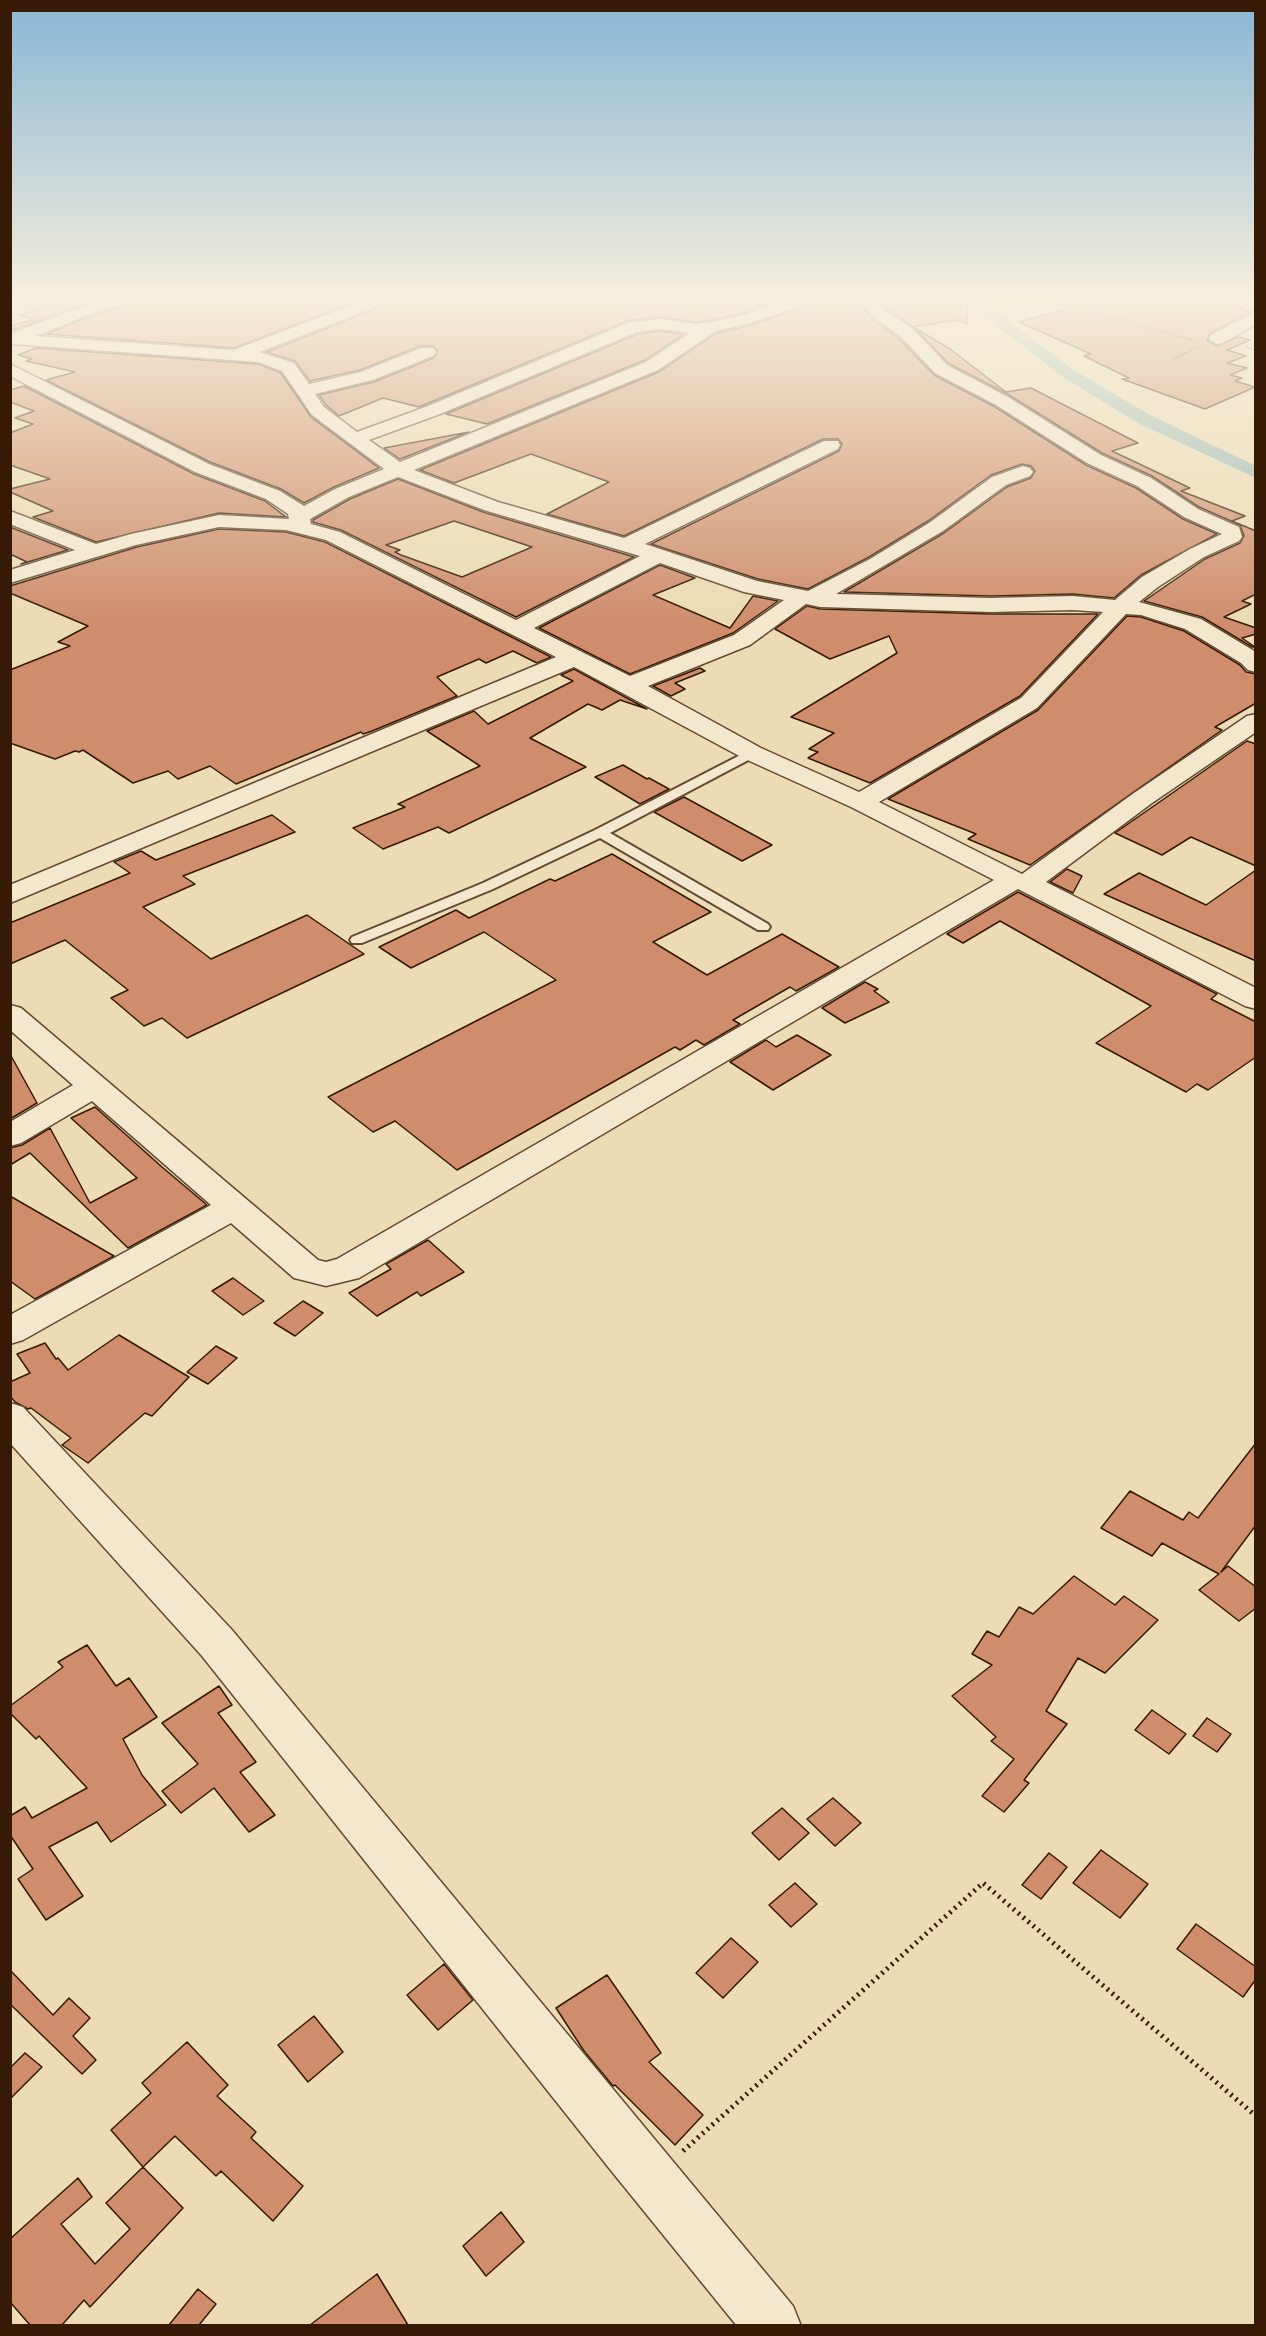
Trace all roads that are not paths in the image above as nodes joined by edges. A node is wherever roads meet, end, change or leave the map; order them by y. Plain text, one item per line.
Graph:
1 (82, 406) edge
2 (314, 406) edge
3 (444, 406) edge
4 (555, 406) edge
5 (1010, 406) edge
6 (355, 439) junction
7 (831, 445) dead end
8 (400, 470) junction
9 (1023, 472) dead end
10 (10, 517) edge
11 (300, 522) junction
12 (625, 546) junction
13 (95, 551) junction
14 (659, 555) junction
15 (10, 577) edge
16 (807, 597) junction
17 (1120, 607) junction
18 (517, 628) junction
19 (575, 658) junction
20 (1256, 665) edge
21 (630, 685) junction
22 (1256, 721) edge
23 (752, 753) junction
24 (860, 802) junction
25 (600, 833) junction
26 (1020, 882) junction
27 (10, 895) edge
28 (763, 927) dead end
29 (357, 940) dead end
30 (1256, 1000) edge
31 (10, 1014) edge
32 (94, 1086) junction
33 (10, 1137) edge
34 (234, 1207) junction
35 (10, 1331) edge
36 (10, 1417) edge
37 (773, 2325) edge

1 - 11 street
2 - 6 street
3 - 6 street
4 - 8 street
5 - 17 street
6 - 8 street
7 - 12 street
8 - 11 street
8 - 12 street
9 - 16 street
10 - 13 street
11 - 13 street
11 - 18 street
12 - 14 street
13 - 15 street
14 - 16 street
14 - 18 street
16 - 17 street
16 - 21 street
17 - 20 street
17 - 24 street
18 - 19 street
19 - 21 street
19 - 27 street
21 - 23 street
22 - 26 street
23 - 24 street
23 - 25 lane
24 - 26 street
25 - 28 lane
25 - 29 lane
26 - 30 street
26 - 34 street
31 - 32 street
32 - 33 street
32 - 34 street
34 - 35 street
36 - 37 street

